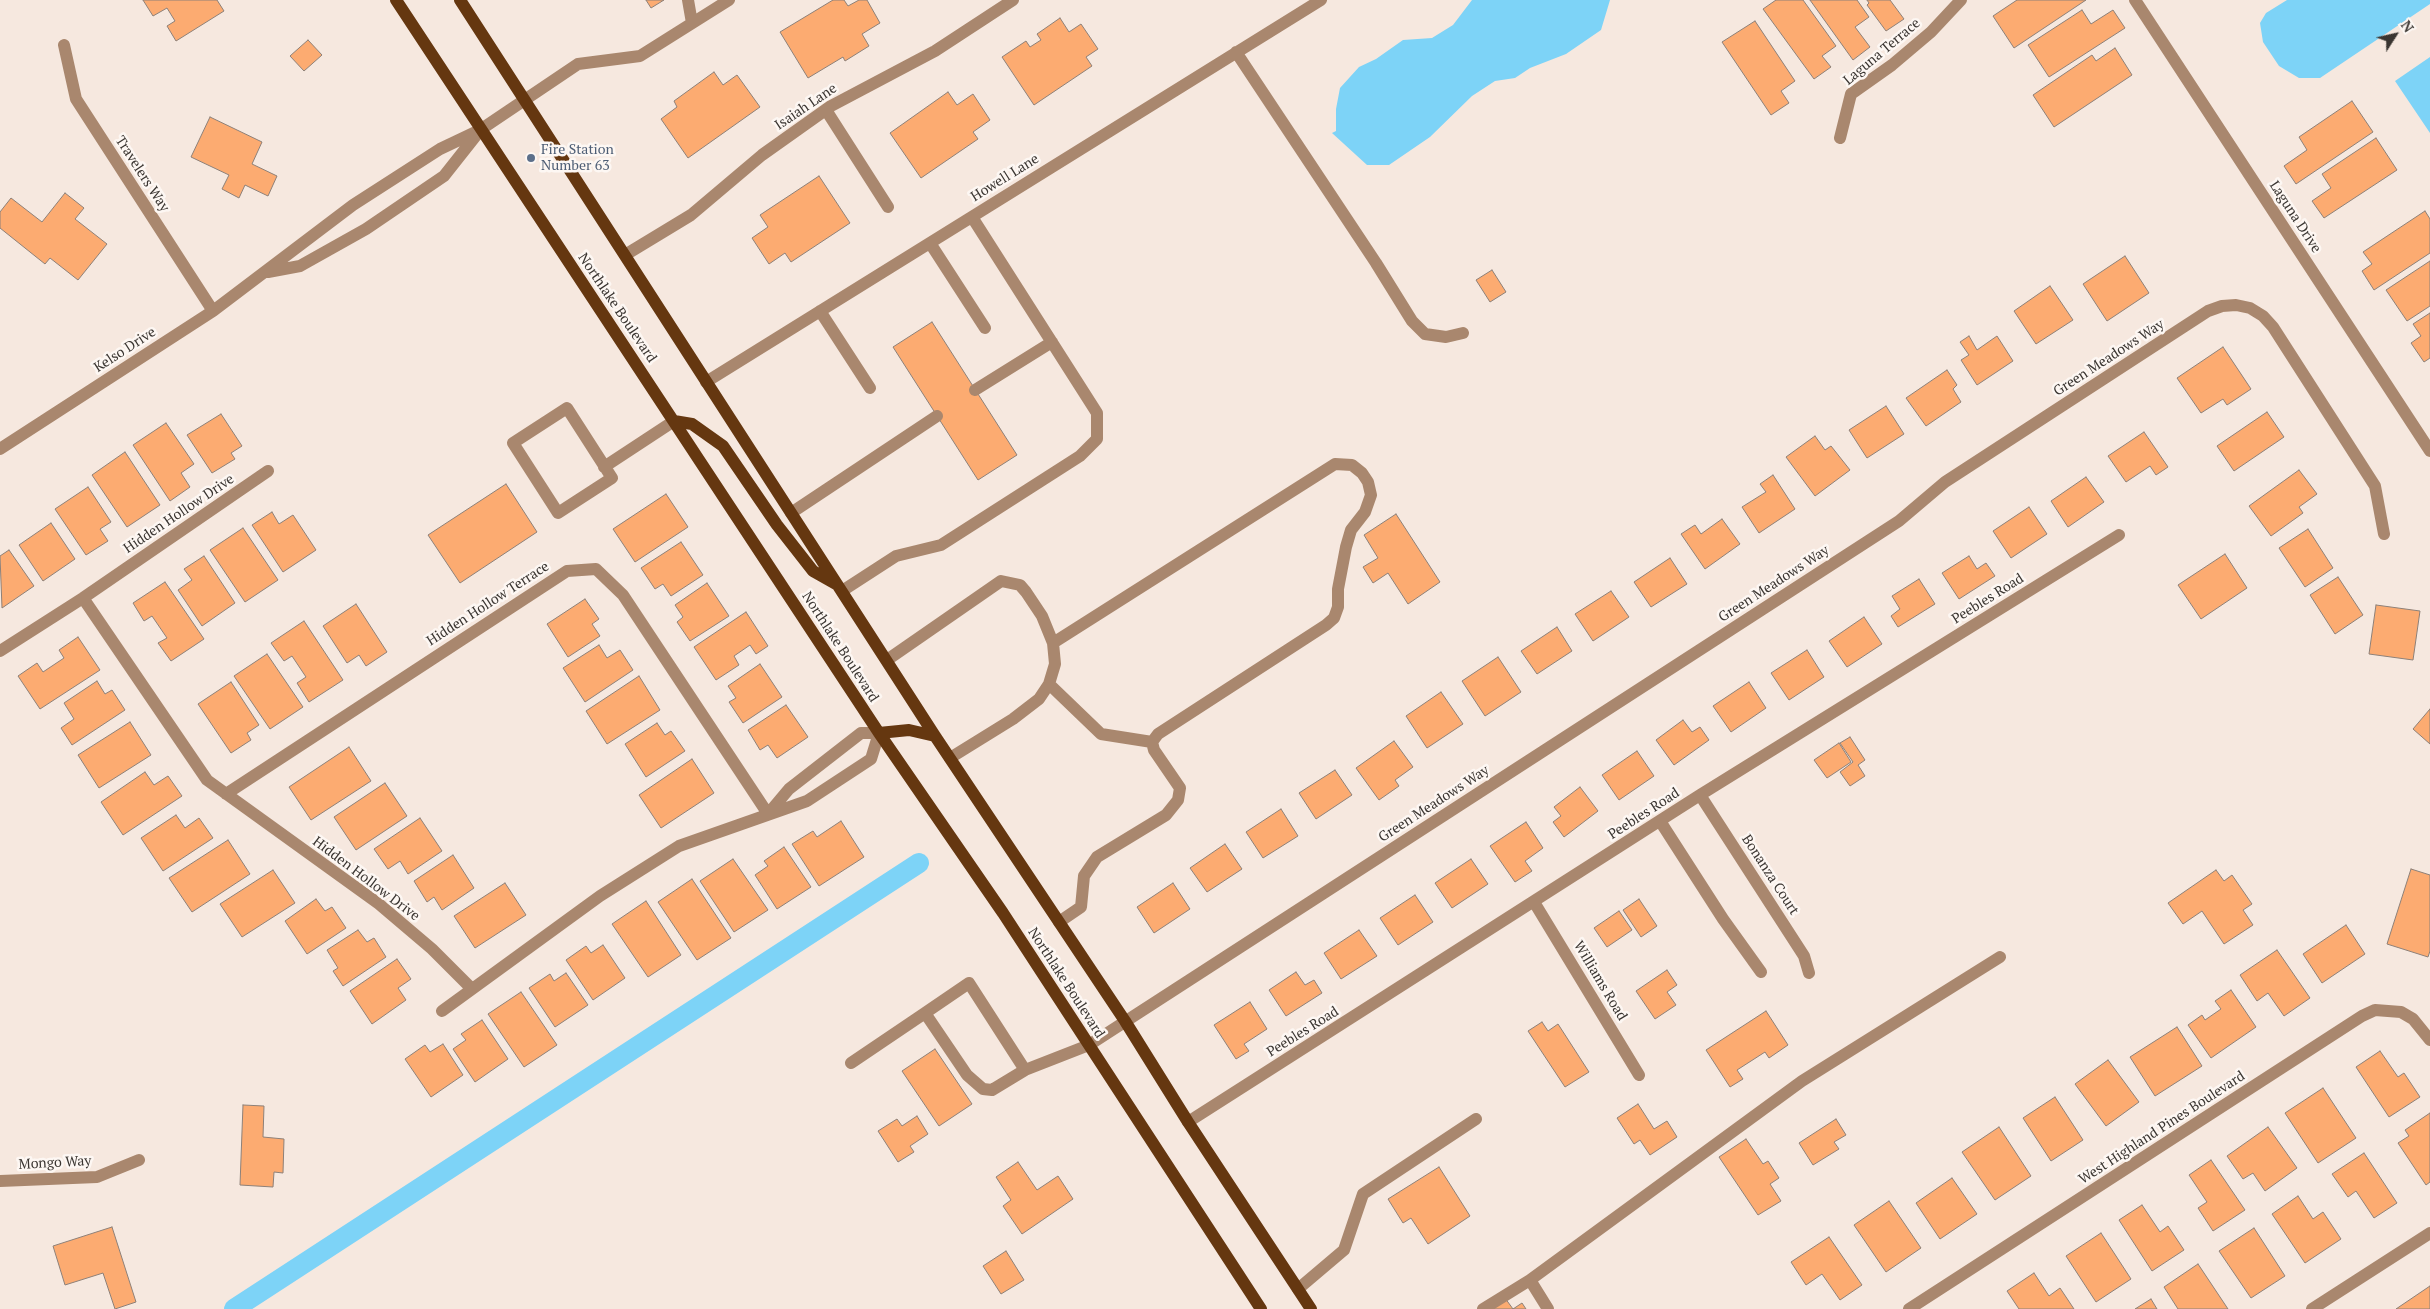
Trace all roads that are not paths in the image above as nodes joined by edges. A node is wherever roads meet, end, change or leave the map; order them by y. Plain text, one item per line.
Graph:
1 (396, 0) edge
2 (460, 0) edge
3 (688, 0) edge
4 (729, 0) edge
5 (1013, 0) edge
6 (1320, 0) edge
7 (1962, 0) edge
8 (2135, 0) edge
9 (692, 23) junction
10 (64, 45) dead end
11 (1236, 52) junction
12 (526, 100) junction
13 (826, 110) junction
14 (480, 130) junction
15 (1840, 138) dead end
16 (888, 207) dead end
17 (972, 217) junction
18 (930, 243) junction
19 (625, 255) junction
20 (263, 273) junction
21 (213, 311) junction
22 (820, 312) junction
23 (985, 328) dead end
24 (1463, 333) dead end
25 (1052, 342) junction
26 (706, 382) junction
27 (870, 388) dead end
28 (975, 390) dead end
29 (938, 416) dead end
30 (674, 421) junction
31 (0, 449) edge
32 (2430, 451) edge
33 (604, 467) junction
34 (268, 471) dead end
35 (791, 513) junction
36 (2384, 534) dead end
37 (2119, 535) dead end
38 (840, 588) junction
39 (83, 598) junction
40 (1054, 643) junction
41 (0, 651) edge
42 (886, 660) junction
43 (1049, 684) junction
44 (879, 733) junction
45 (935, 736) junction
46 (1152, 742) junction
47 (950, 758) junction
48 (226, 794) junction
49 (1700, 795) junction
50 (768, 814) junction
51 (1660, 821) junction
52 (1534, 902) junction
53 (1059, 922) junction
54 (2000, 957) dead end
55 (1761, 972) dead end
56 (1809, 973) dead end
57 (472, 989) junction
58 (442, 1011) dead end
59 (926, 1013) junction
60 (1125, 1021) junction
61 (2430, 1040) edge
62 (1089, 1045) junction
63 (851, 1063) dead end
64 (1025, 1070) junction
65 (1639, 1075) dead end
66 (1476, 1119) dead end
67 (1188, 1122) junction
68 (139, 1160) dead end
69 (0, 1181) edge
70 (2430, 1233) edge
71 (1530, 1280) junction
72 (1298, 1290) junction
73 (1261, 1309) edge
74 (1311, 1309) edge
75 (1483, 1309) edge
76 (1548, 1309) edge
77 (1909, 1309) edge
78 (2312, 1309) edge

1 - 14 main road, Northlake Boulevard
2 - 12 main road, Northlake Boulevard
3 - 9 street
4 - 9 street, Kelso Drive
5 - 13 street, Isaiah Lane
6 - 11 street, Howell Lane
7 - 15 street, Laguna Terrace
8 - 32 street, Laguna Drive
9 - 12 street, Kelso Drive
10 - 21 street, Travelers Way
11 - 17 street, Howell Lane
11 - 24 street
12 - 14 street, Kelso Drive
12 - 19 main road, Northlake Boulevard
13 - 16 street
13 - 19 street, Isaiah Lane
14 - 20 street, Kelso Drive
14 - 20 street, Kelso Drive
14 - 30 main road, Northlake Boulevard
17 - 18 street, Howell Lane
17 - 25 street
18 - 22 street, Howell Lane
18 - 23 street
19 - 26 main road, Northlake Boulevard
20 - 21 street, Kelso Drive
21 - 31 street, Kelso Drive
22 - 26 street, Howell Lane
22 - 27 street
25 - 28 street
25 - 38 street
26 - 35 main road, Northlake Boulevard
29 - 35 street
30 - 33 street
30 - 38 main road
30 - 44 main road, Northlake Boulevard
33 - 33 street
34 - 39 street, Hidden Hollow Drive
35 - 38 main road, Northlake Boulevard
36 - 60 street, Green Meadows Way
37 - 49 street, Peebles Road
38 - 42 main road, Northlake Boulevard
39 - 41 street, Hidden Hollow Drive
39 - 48 street, Hidden Hollow Drive
40 - 42 street
40 - 43 street
40 - 46 street
42 - 45 main road, Northlake Boulevard
43 - 46 street
43 - 47 street
44 - 45 main road
44 - 50 street
44 - 50 street
44 - 62 main road, Northlake Boulevard
45 - 47 main road, Northlake Boulevard
46 - 53 street
47 - 53 main road, Northlake Boulevard
48 - 50 street, Hidden Hollow Terrace
48 - 57 street, Hidden Hollow Drive
49 - 51 street, Peebles Road
49 - 56 street, Bonanza Court
50 - 57 street
51 - 52 street, Peebles Road
51 - 55 street
52 - 65 street, Williams Road
52 - 67 street, Peebles Road
53 - 60 main road, Northlake Boulevard
54 - 71 street
57 - 58 street
59 - 63 street
59 - 64 street, Green Meadows Way
59 - 64 street
60 - 62 street, Green Meadows Way
60 - 67 main road, Northlake Boulevard
61 - 77 street, West Highland Pines Boulevard
62 - 64 street, Green Meadows Way
62 - 73 main road, Northlake Boulevard
66 - 72 street
67 - 72 main road, Northlake Boulevard
68 - 69 street, Mongo Way
70 - 78 street
71 - 75 street
71 - 76 street
72 - 74 main road, Northlake Boulevard

